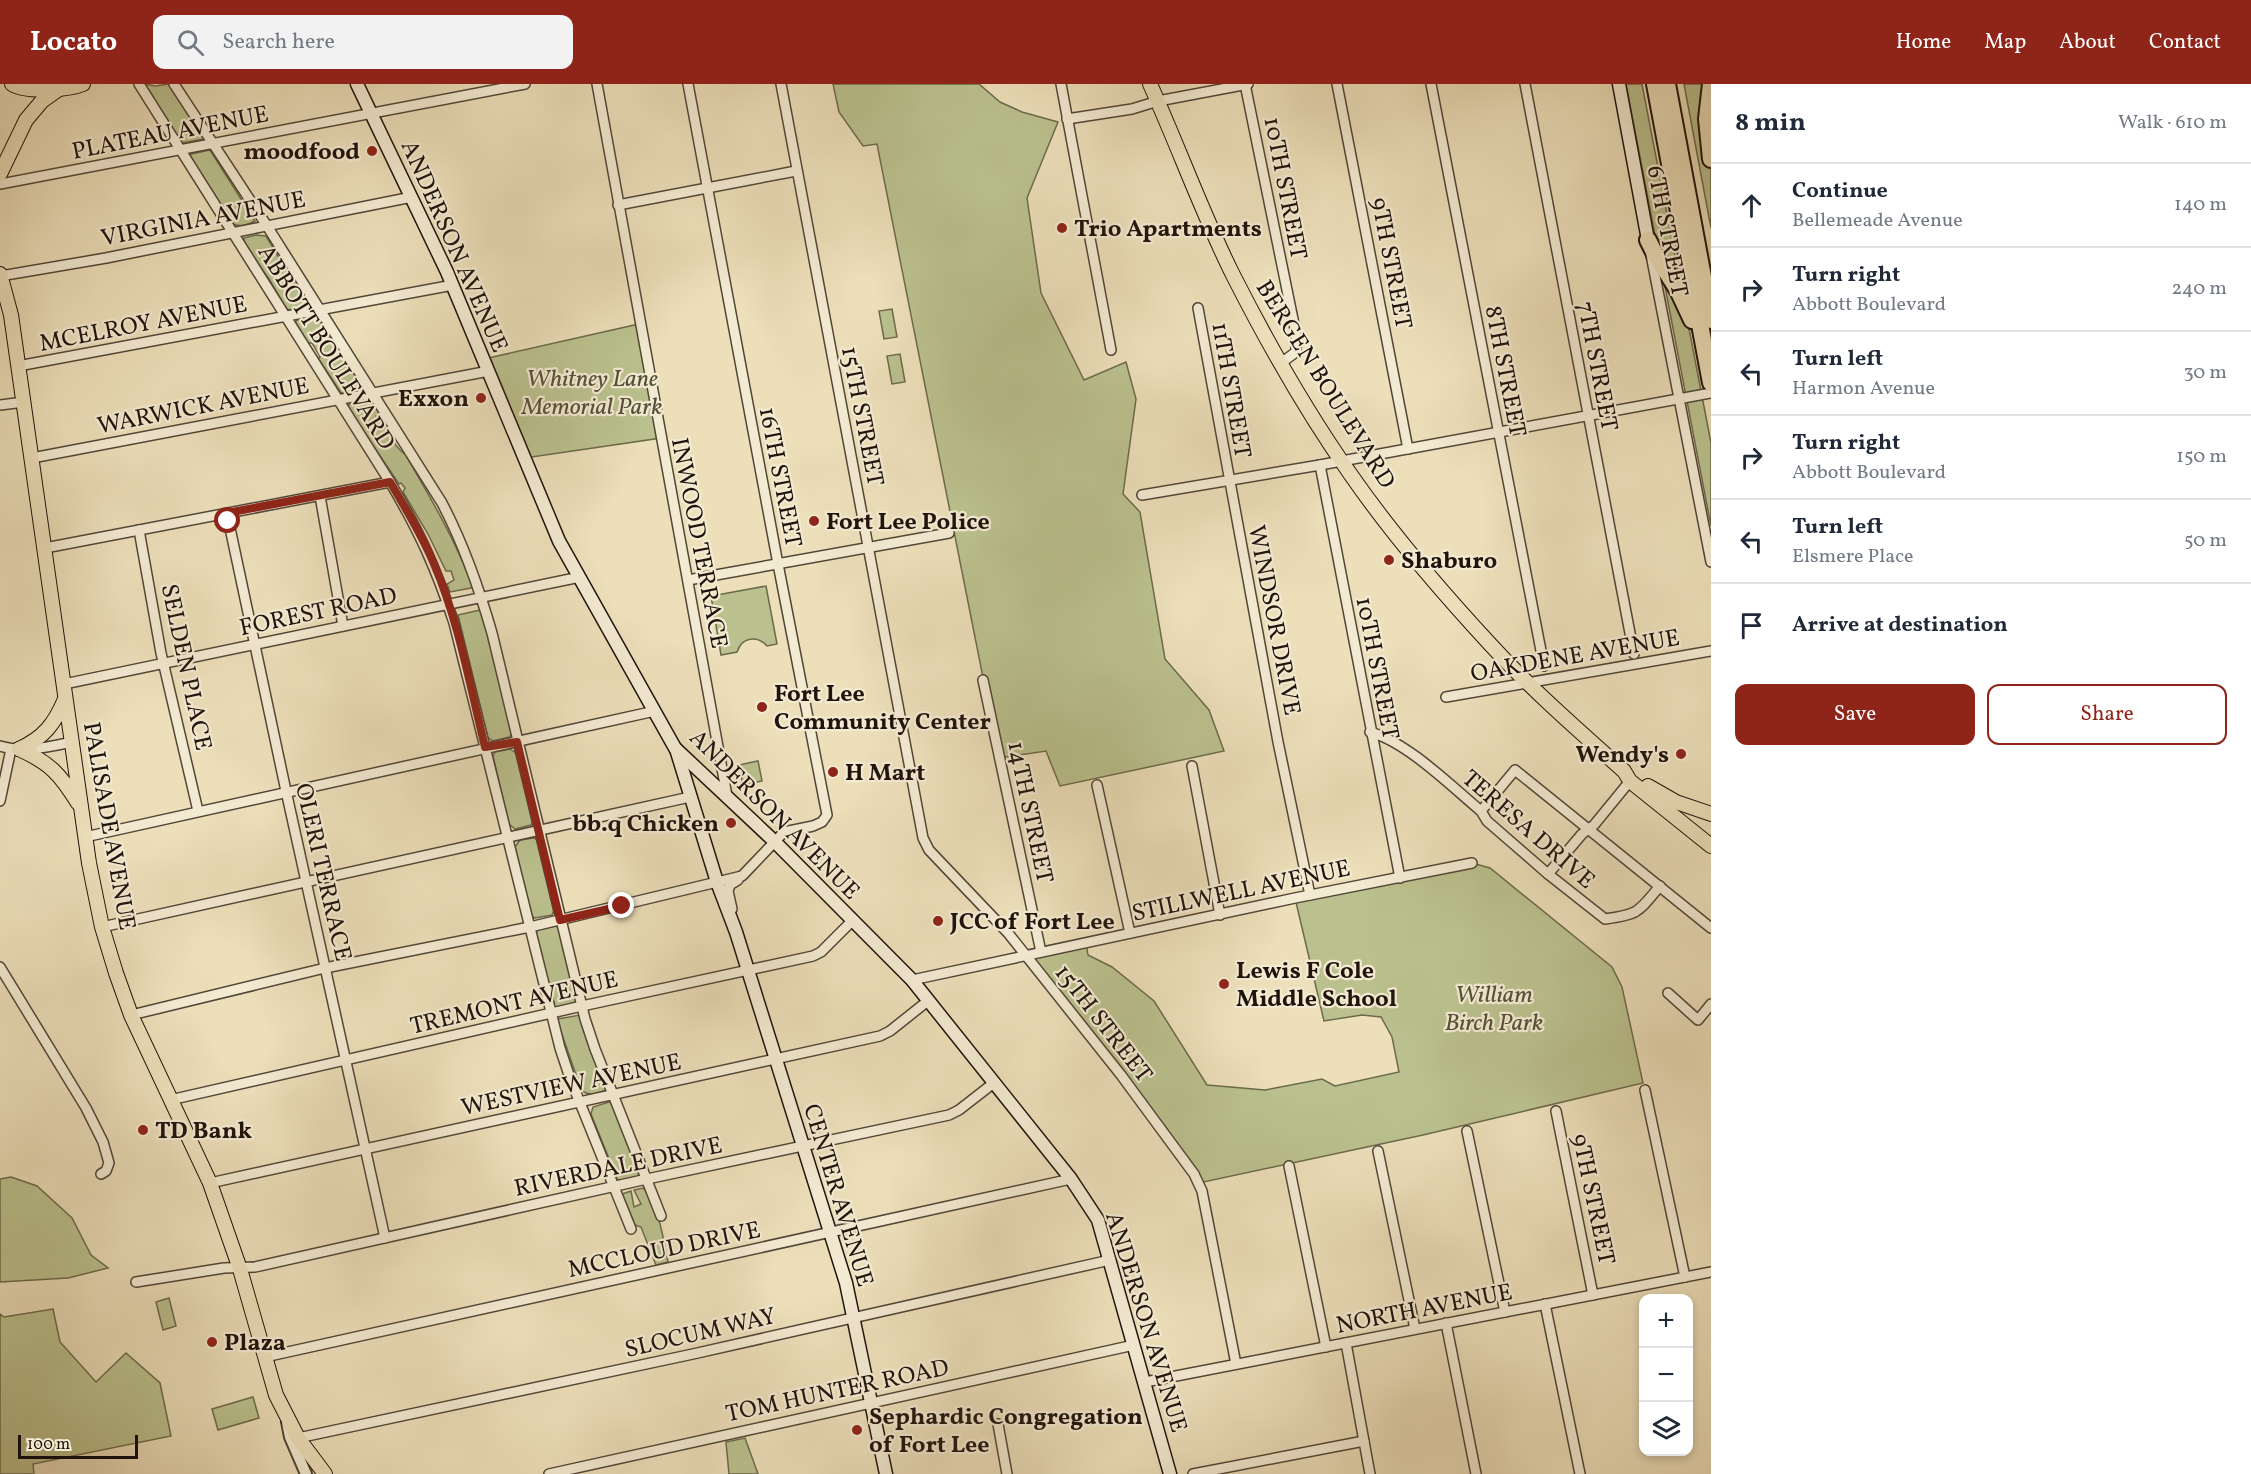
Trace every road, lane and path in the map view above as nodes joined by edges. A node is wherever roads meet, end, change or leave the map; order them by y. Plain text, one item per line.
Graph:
1 (11, 84) edge
2 (138, 84) edge
3 (174, 84) edge
4 (357, 84) edge
5 (525, 84) edge
6 (597, 84) edge
7 (688, 84) edge
8 (781, 84) edge
9 (1061, 84) edge
10 (1150, 84) edge
11 (1246, 84) edge
12 (1337, 84) edge
13 (1431, 84) edge
14 (1525, 84) edge
15 (1619, 84) edge
16 (1655, 84) edge
17 (1666, 84) edge
18 (1711, 84) edge
19 (0, 86) edge
20 (71, 86) edge
21 (1158, 101) junction
22 (372, 113) junction
23 (1067, 118) junction
24 (214, 144) junction
25 (179, 150) junction
26 (1711, 159) edge
27 (796, 171) junction
28 (0, 174) edge
29 (0, 184) edge
30 (707, 188) junction
31 (412, 197) junction
32 (618, 205) junction
33 (267, 226) junction
34 (232, 233) junction
35 (1648, 240) junction
36 (0, 275) edge
37 (453, 285) junction
38 (1198, 308) dead end
39 (320, 310) junction
40 (285, 316) junction
41 (1711, 320) edge
42 (1704, 348) junction
43 (1111, 350) dead end
44 (1281, 363) junction
45 (18, 366) junction
46 (489, 371) junction
47 (1711, 385) edge
48 (373, 393) junction
49 (338, 399) junction
50 (1680, 399) junction
51 (24, 402) junction
52 (0, 405) edge
53 (1587, 416) junction
54 (1498, 433) junction
55 (1408, 449) junction
56 (32, 458) junction
57 (1341, 461) junction
58 (1320, 465) junction
59 (1228, 479) junction
60 (390, 482) junction
61 (1142, 495) dead end
62 (320, 496) junction
63 (227, 513) junction
64 (139, 530) junction
65 (949, 534) dead end
66 (45, 548) junction
67 (868, 548) junction
68 (1711, 561) edge
69 (778, 564) junction
70 (580, 577) junction
71 (688, 580) junction
72 (482, 597) junction
73 (448, 604) junction
74 (343, 626) junction
75 (255, 645) junction
76 (1711, 651) edge
77 (1634, 654) dead end
78 (164, 663) junction
79 (1544, 666) dead end
80 (983, 680) dead end
81 (1529, 684) junction
82 (65, 690) junction
83 (1446, 697) dead end
84 (655, 711) junction
85 (1370, 732) junction
86 (72, 742) junction
87 (517, 742) junction
88 (0, 746) edge
89 (485, 747) junction
90 (675, 748) junction
91 (15, 749) junction
92 (1192, 766) dead end
93 (1627, 776) junction
94 (1097, 785) dead end
95 (286, 791) junction
96 (727, 796) junction
97 (690, 797) junction
98 (0, 801) edge
99 (81, 806) junction
100 (198, 811) junction
101 (1481, 811) junction
102 (1711, 814) edge
103 (1589, 829) junction
104 (539, 830) junction
105 (85, 837) junction
106 (507, 837) junction
107 (774, 842) junction
108 (1711, 846) edge
109 (1472, 863) dead end
110 (1548, 874) junction
111 (742, 876) junction
112 (1400, 878) junction
113 (306, 881) junction
114 (717, 882) junction
115 (1660, 886) junction
116 (1310, 895) junction
117 (1220, 915) junction
118 (560, 920) junction
119 (853, 921) junction
120 (102, 927) junction
121 (530, 927) junction
122 (1711, 928) edge
123 (736, 932) junction
124 (1130, 933) junction
125 (1041, 952) junction
126 (1026, 956) junction
127 (0, 967) edge
128 (325, 968) junction
129 (748, 972) junction
130 (912, 980) junction
131 (1668, 993) dead end
132 (929, 1000) junction
133 (1711, 1004) edge
134 (582, 1006) junction
135 (550, 1013) junction
136 (131, 1015) junction
137 (346, 1060) junction
138 (776, 1060) junction
139 (994, 1082) junction
140 (1645, 1090) dead end
141 (613, 1094) junction
142 (170, 1100) junction
143 (579, 1102) junction
144 (1556, 1111) dead end
145 (1467, 1131) dead end
146 (803, 1146) junction
147 (366, 1149) junction
148 (1378, 1151) dead end
149 (1289, 1166) dead end
150 (101, 1174) dead end
151 (647, 1179) junction
152 (1071, 1179) junction
153 (210, 1183) junction
154 (614, 1187) junction
155 (662, 1216) dead end
156 (631, 1229) dead end
157 (830, 1233) junction
158 (385, 1238) junction
159 (1110, 1260) junction
160 (240, 1269) junction
161 (1711, 1272) edge
162 (1685, 1277) junction
163 (136, 1282) dead end
164 (1593, 1295) junction
165 (1545, 1304) junction
166 (1504, 1312) junction
167 (852, 1317) junction
168 (1446, 1323) junction
169 (1415, 1329) junction
170 (1346, 1343) junction
171 (1134, 1345) junction
172 (1326, 1347) junction
173 (265, 1357) junction
174 (1236, 1364) junction
175 (1145, 1382) junction
176 (872, 1403) junction
177 (287, 1419) junction
178 (998, 1424) dead end
179 (298, 1438) junction
180 (1364, 1441) junction
181 (306, 1474) edge
182 (326, 1474) edge
183 (549, 1474) edge
184 (886, 1474) edge
185 (1007, 1474) edge
186 (1170, 1474) edge
187 (1193, 1474) edge
188 (1370, 1474) edge
189 (1476, 1474) edge
190 (1580, 1474) edge

1 - 19 main road
1 - 20 main road
2 - 25 street, ABBOTT BOULEVARD
3 - 24 street, ABBOTT BOULEVARD
4 - 22 main road, ANDERSON AVENUE
5 - 22 street, PLATEAU AVENUE
6 - 32 street, INWOOD TERRACE
7 - 30 street, 16TH STREET
8 - 27 street, 15TH STREET
9 - 23 street
10 - 21 main road, BERGEN BOULEVARD
11 - 21 street
11 - 44 street, 10TH STREET
12 - 55 street, 9TH STREET
13 - 54 street, 8TH STREET
14 - 53 street, 7TH STREET
15 - 35 main road, 6TH STREET
16 - 42 highway
17 - 41 highway
18 - 26 highway
20 - 28 main road
21 - 23 street
21 - 44 main road, BERGEN BOULEVARD
22 - 24 street, PLATEAU AVENUE
22 - 31 main road, ANDERSON AVENUE
23 - 43 street
24 - 25 street, PLATEAU AVENUE
24 - 33 street, ABBOTT BOULEVARD
25 - 29 street, PLATEAU AVENUE
25 - 34 street, ABBOTT BOULEVARD
27 - 30 street
27 - 67 street, 15TH STREET
30 - 32 street
30 - 69 street, 16TH STREET
31 - 33 street, VIRGINIA AVENUE
31 - 37 main road, ANDERSON AVENUE
32 - 71 street, INWOOD TERRACE
33 - 34 street, VIRGINIA AVENUE
33 - 39 street, ABBOTT BOULEVARD
34 - 36 street, VIRGINIA AVENUE
34 - 40 street, ABBOTT BOULEVARD
35 - 42 highway
35 - 50 street, 6TH STREET
36 - 45 main road, PALISADE AVENUE
37 - 39 street, MCELROY AVENUE
37 - 46 main road, ANDERSON AVENUE
38 - 59 street, 11TH STREET
39 - 40 street, MCELROY AVENUE
39 - 48 street, ABBOTT BOULEVARD
40 - 45 street, MCELROY AVENUE
40 - 49 street, ABBOTT BOULEVARD
42 - 47 highway
44 - 57 main road, BERGEN BOULEVARD
45 - 51 main road, PALISADE AVENUE
46 - 48 street, WARWICK AVENUE
46 - 70 main road, ANDERSON AVENUE
47 - 50 street
48 - 49 street, WARWICK AVENUE
48 - 72 street, ABBOTT BOULEVARD
49 - 56 street, WARWICK AVENUE
49 - 60 street, ABBOTT BOULEVARD
50 - 53 street
50 - 68 street, 6TH STREET
51 - 52 street
51 - 56 main road, PALISADE AVENUE
53 - 54 street
53 - 77 street, 7TH STREET
54 - 55 street
54 - 79 street, 8TH STREET
55 - 57 street
56 - 66 main road, PALISADE AVENUE
57 - 58 street
57 - 81 main road, BERGEN BOULEVARD
58 - 59 street
58 - 85 street, 10TH STREET
59 - 61 street
59 - 116 street, WINDSOR DRIVE
60 - 62 street
60 - 73 street, ABBOTT BOULEVARD
62 - 63 street
62 - 74 street
63 - 64 street
63 - 75 street, OLERI TERRACE
64 - 66 street
64 - 78 street, SELDEN PLACE
65 - 67 street
66 - 82 main road, PALISADE AVENUE
67 - 69 street
67 - 126 street, 15TH STREET
69 - 71 street
69 - 107 street, 16TH STREET
70 - 72 street, FOREST ROAD
70 - 84 main road, ANDERSON AVENUE
71 - 96 street, INWOOD TERRACE
72 - 73 street, FOREST ROAD
72 - 87 street, ABBOTT BOULEVARD
73 - 74 street, FOREST ROAD
73 - 89 street, ABBOTT BOULEVARD
74 - 75 street, FOREST ROAD
75 - 78 street, FOREST ROAD
75 - 95 street, OLERI TERRACE
76 - 81 street, OAKDENE AVENUE
78 - 82 street, FOREST ROAD
78 - 100 street, SELDEN PLACE
80 - 125 street, 14TH STREET
81 - 83 street, OAKDENE AVENUE
81 - 93 main road, BERGEN BOULEVARD
82 - 86 main road, PALISADE AVENUE
82 - 91 main road
84 - 87 street
84 - 90 main road, ANDERSON AVENUE
85 - 101 street, TERESA DRIVE
85 - 112 street, 10TH STREET
86 - 91 street
86 - 99 main road, PALISADE AVENUE
87 - 89 street
87 - 104 street, ABBOTT BOULEVARD
88 - 91 street
89 - 95 street
89 - 106 street, ABBOTT BOULEVARD
90 - 96 main road, ANDERSON AVENUE
90 - 97 main road, CENTER AVENUE
91 - 98 street
91 - 99 main road
92 - 117 street
93 - 102 main road, BERGEN BOULEVARD
93 - 103 street
93 - 108 main road, BERGEN BOULEVARD
94 - 124 street
95 - 100 street
95 - 113 street, OLERI TERRACE
96 - 107 main road, ANDERSON AVENUE
97 - 104 street
97 - 114 main road, CENTER AVENUE
99 - 105 main road, PALISADE AVENUE
100 - 105 street
101 - 103 street
101 - 110 street, TERESA DRIVE
103 - 110 street
103 - 115 street
104 - 106 street
104 - 118 street, ABBOTT BOULEVARD
105 - 120 main road, PALISADE AVENUE
106 - 113 street
106 - 121 street, ABBOTT BOULEVARD
107 - 111 street
107 - 119 main road, ANDERSON AVENUE
109 - 112 street, STILLWELL AVENUE
110 - 115 street, TERESA DRIVE
111 - 114 street
111 - 123 street, CENTER AVENUE
112 - 116 street, STILLWELL AVENUE
113 - 120 street
113 - 128 street, OLERI TERRACE
114 - 118 street
114 - 123 main road, CENTER AVENUE
115 - 122 street
116 - 117 street, STILLWELL AVENUE
117 - 124 street, STILLWELL AVENUE
118 - 121 street
118 - 134 street, ABBOTT BOULEVARD
119 - 129 street, TREMONT AVENUE
119 - 130 main road, ANDERSON AVENUE
120 - 136 main road, PALISADE AVENUE
121 - 128 street
121 - 135 street, ABBOTT BOULEVARD
123 - 129 main road, CENTER AVENUE
124 - 125 street, STILLWELL AVENUE
125 - 126 street, STILLWELL AVENUE
126 - 130 street, STILLWELL AVENUE
126 - 174 street, 15TH STREET
127 - 150 street
128 - 136 street
128 - 137 street, OLERI TERRACE
129 - 134 street, TREMONT AVENUE
129 - 138 main road, CENTER AVENUE
130 - 132 main road, ANDERSON AVENUE
131 - 133 street
132 - 138 street, WESTVIEW AVENUE
132 - 139 main road, ANDERSON AVENUE
134 - 135 street, TREMONT AVENUE
134 - 141 street, ABBOTT BOULEVARD
135 - 137 street, TREMONT AVENUE
135 - 143 street, ABBOTT BOULEVARD
136 - 142 main road, PALISADE AVENUE
137 - 142 street, TREMONT AVENUE
137 - 147 street, OLERI TERRACE
138 - 141 street, WESTVIEW AVENUE
138 - 146 main road, CENTER AVENUE
139 - 146 street, RIVERDALE DRIVE
139 - 152 main road, ANDERSON AVENUE
140 - 162 street
141 - 143 street, WESTVIEW AVENUE
141 - 151 street, ABBOTT BOULEVARD
142 - 153 main road, PALISADE AVENUE
143 - 147 street, WESTVIEW AVENUE
143 - 154 street, ABBOTT BOULEVARD
144 - 164 street, 9TH STREET
145 - 166 street
146 - 151 street, RIVERDALE DRIVE
146 - 157 main road, CENTER AVENUE
147 - 153 street, WESTVIEW AVENUE
147 - 158 street, OLERI TERRACE
148 - 169 street
149 - 172 street
151 - 154 street, RIVERDALE DRIVE
151 - 155 street, ABBOTT BOULEVARD
152 - 157 street, MCCLOUD DRIVE
152 - 159 main road, ANDERSON AVENUE
153 - 160 main road, PALISADE AVENUE
154 - 156 street, ABBOTT BOULEVARD
154 - 158 street, RIVERDALE DRIVE
157 - 167 main road, CENTER AVENUE
157 - 173 street, MCCLOUD DRIVE
158 - 160 street, RIVERDALE DRIVE
159 - 167 street, SLOCUM WAY
159 - 171 main road, ANDERSON AVENUE
160 - 163 street, RIVERDALE DRIVE
160 - 173 main road, PALISADE AVENUE
161 - 162 street, NORTH AVENUE
162 - 164 street, NORTH AVENUE
164 - 165 street, NORTH AVENUE
165 - 166 street, NORTH AVENUE
165 - 190 street
166 - 168 street, NORTH AVENUE
167 - 176 main road, CENTER AVENUE
167 - 179 street, SLOCUM WAY
168 - 169 street, NORTH AVENUE
168 - 189 street
169 - 170 street, NORTH AVENUE
170 - 172 street, NORTH AVENUE
170 - 180 street
171 - 175 main road, ANDERSON AVENUE
171 - 176 street, TOM HUNTER ROAD
172 - 174 street, NORTH AVENUE
173 - 177 main road, PALISADE AVENUE
174 - 175 street, NORTH AVENUE
175 - 186 main road, ANDERSON AVENUE
176 - 183 street, TOM HUNTER ROAD
176 - 184 main road, CENTER AVENUE
177 - 179 main road, PALISADE AVENUE
177 - 181 street
178 - 185 street
179 - 182 main road, PALISADE AVENUE
180 - 187 street
180 - 188 street

